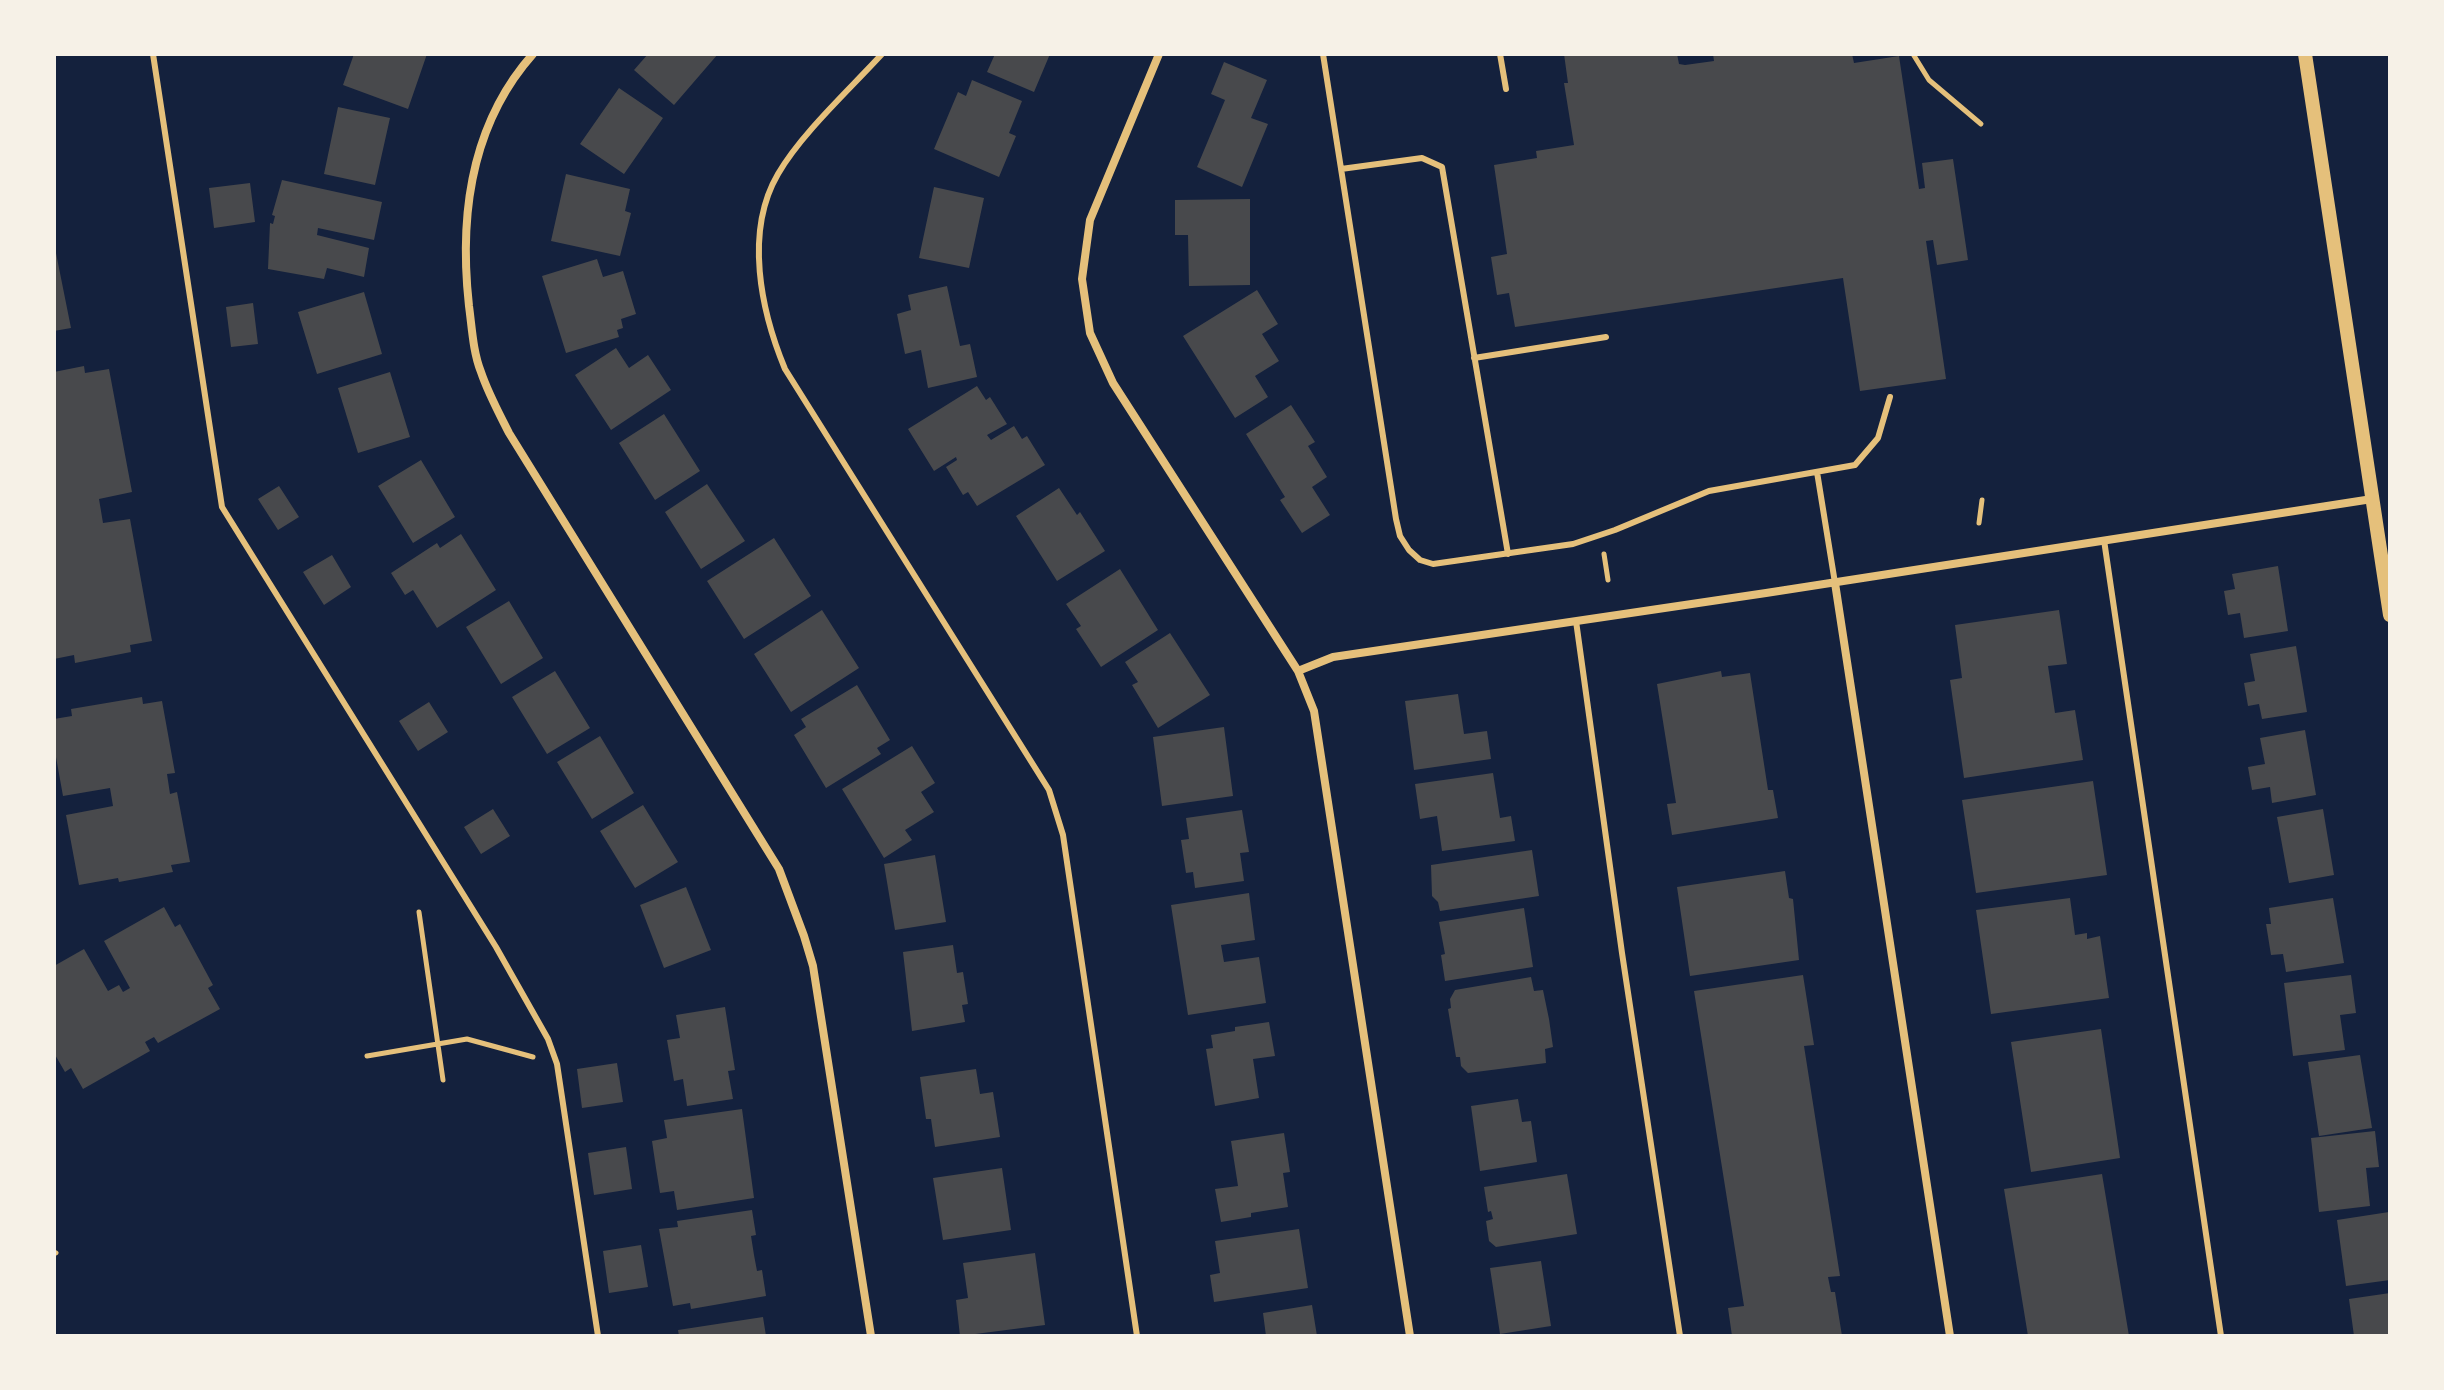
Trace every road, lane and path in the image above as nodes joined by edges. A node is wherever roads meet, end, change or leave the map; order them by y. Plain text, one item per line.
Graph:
1 (153, 54) edge
2 (533, 54) edge
3 (882, 54) edge
4 (1159, 54) edge
5 (1323, 54) edge
6 (1500, 54) edge
7 (1913, 54) edge
8 (2305, 54) edge
9 (1506, 89) dead end
10 (1981, 124) dead end
11 (1341, 169) junction
12 (1606, 337) dead end
13 (1474, 358) junction
14 (1890, 397) dead end
15 (1817, 472) junction
16 (2372, 499) junction
17 (1982, 500) dead end
18 (1979, 523) dead end
19 (2104, 540) junction
20 (1603, 549) dead end
21 (1508, 554) junction
22 (1608, 580) dead end
23 (1835, 583) junction
24 (2390, 615) edge
25 (1576, 621) junction
26 (1298, 671) junction
27 (419, 912) dead end
28 (438, 1044) junction
29 (367, 1056) dead end
30 (557, 1064) junction
31 (443, 1080) dead end
32 (598, 1336) edge
33 (871, 1336) edge
34 (1137, 1336) edge
35 (1410, 1336) edge
36 (1680, 1336) edge
37 (1950, 1336) edge
38 (2221, 1336) edge

1 - 30 lane
2 - 33 street
3 - 34 lane
4 - 26 street
5 - 11 lane
6 - 9 lane
7 - 10 path
8 - 16 street
11 - 13 lane
11 - 21 lane
12 - 13 lane
13 - 21 lane
14 - 15 lane
15 - 21 lane
15 - 23 lane
16 - 19 street
16 - 24 street
17 - 18 path
19 - 23 street
19 - 38 lane
20 - 22 path
23 - 25 street
23 - 37 street
25 - 26 street
25 - 36 lane
26 - 35 street
27 - 28 path
28 - 29 path
28 - 30 path
28 - 31 path
30 - 32 lane

